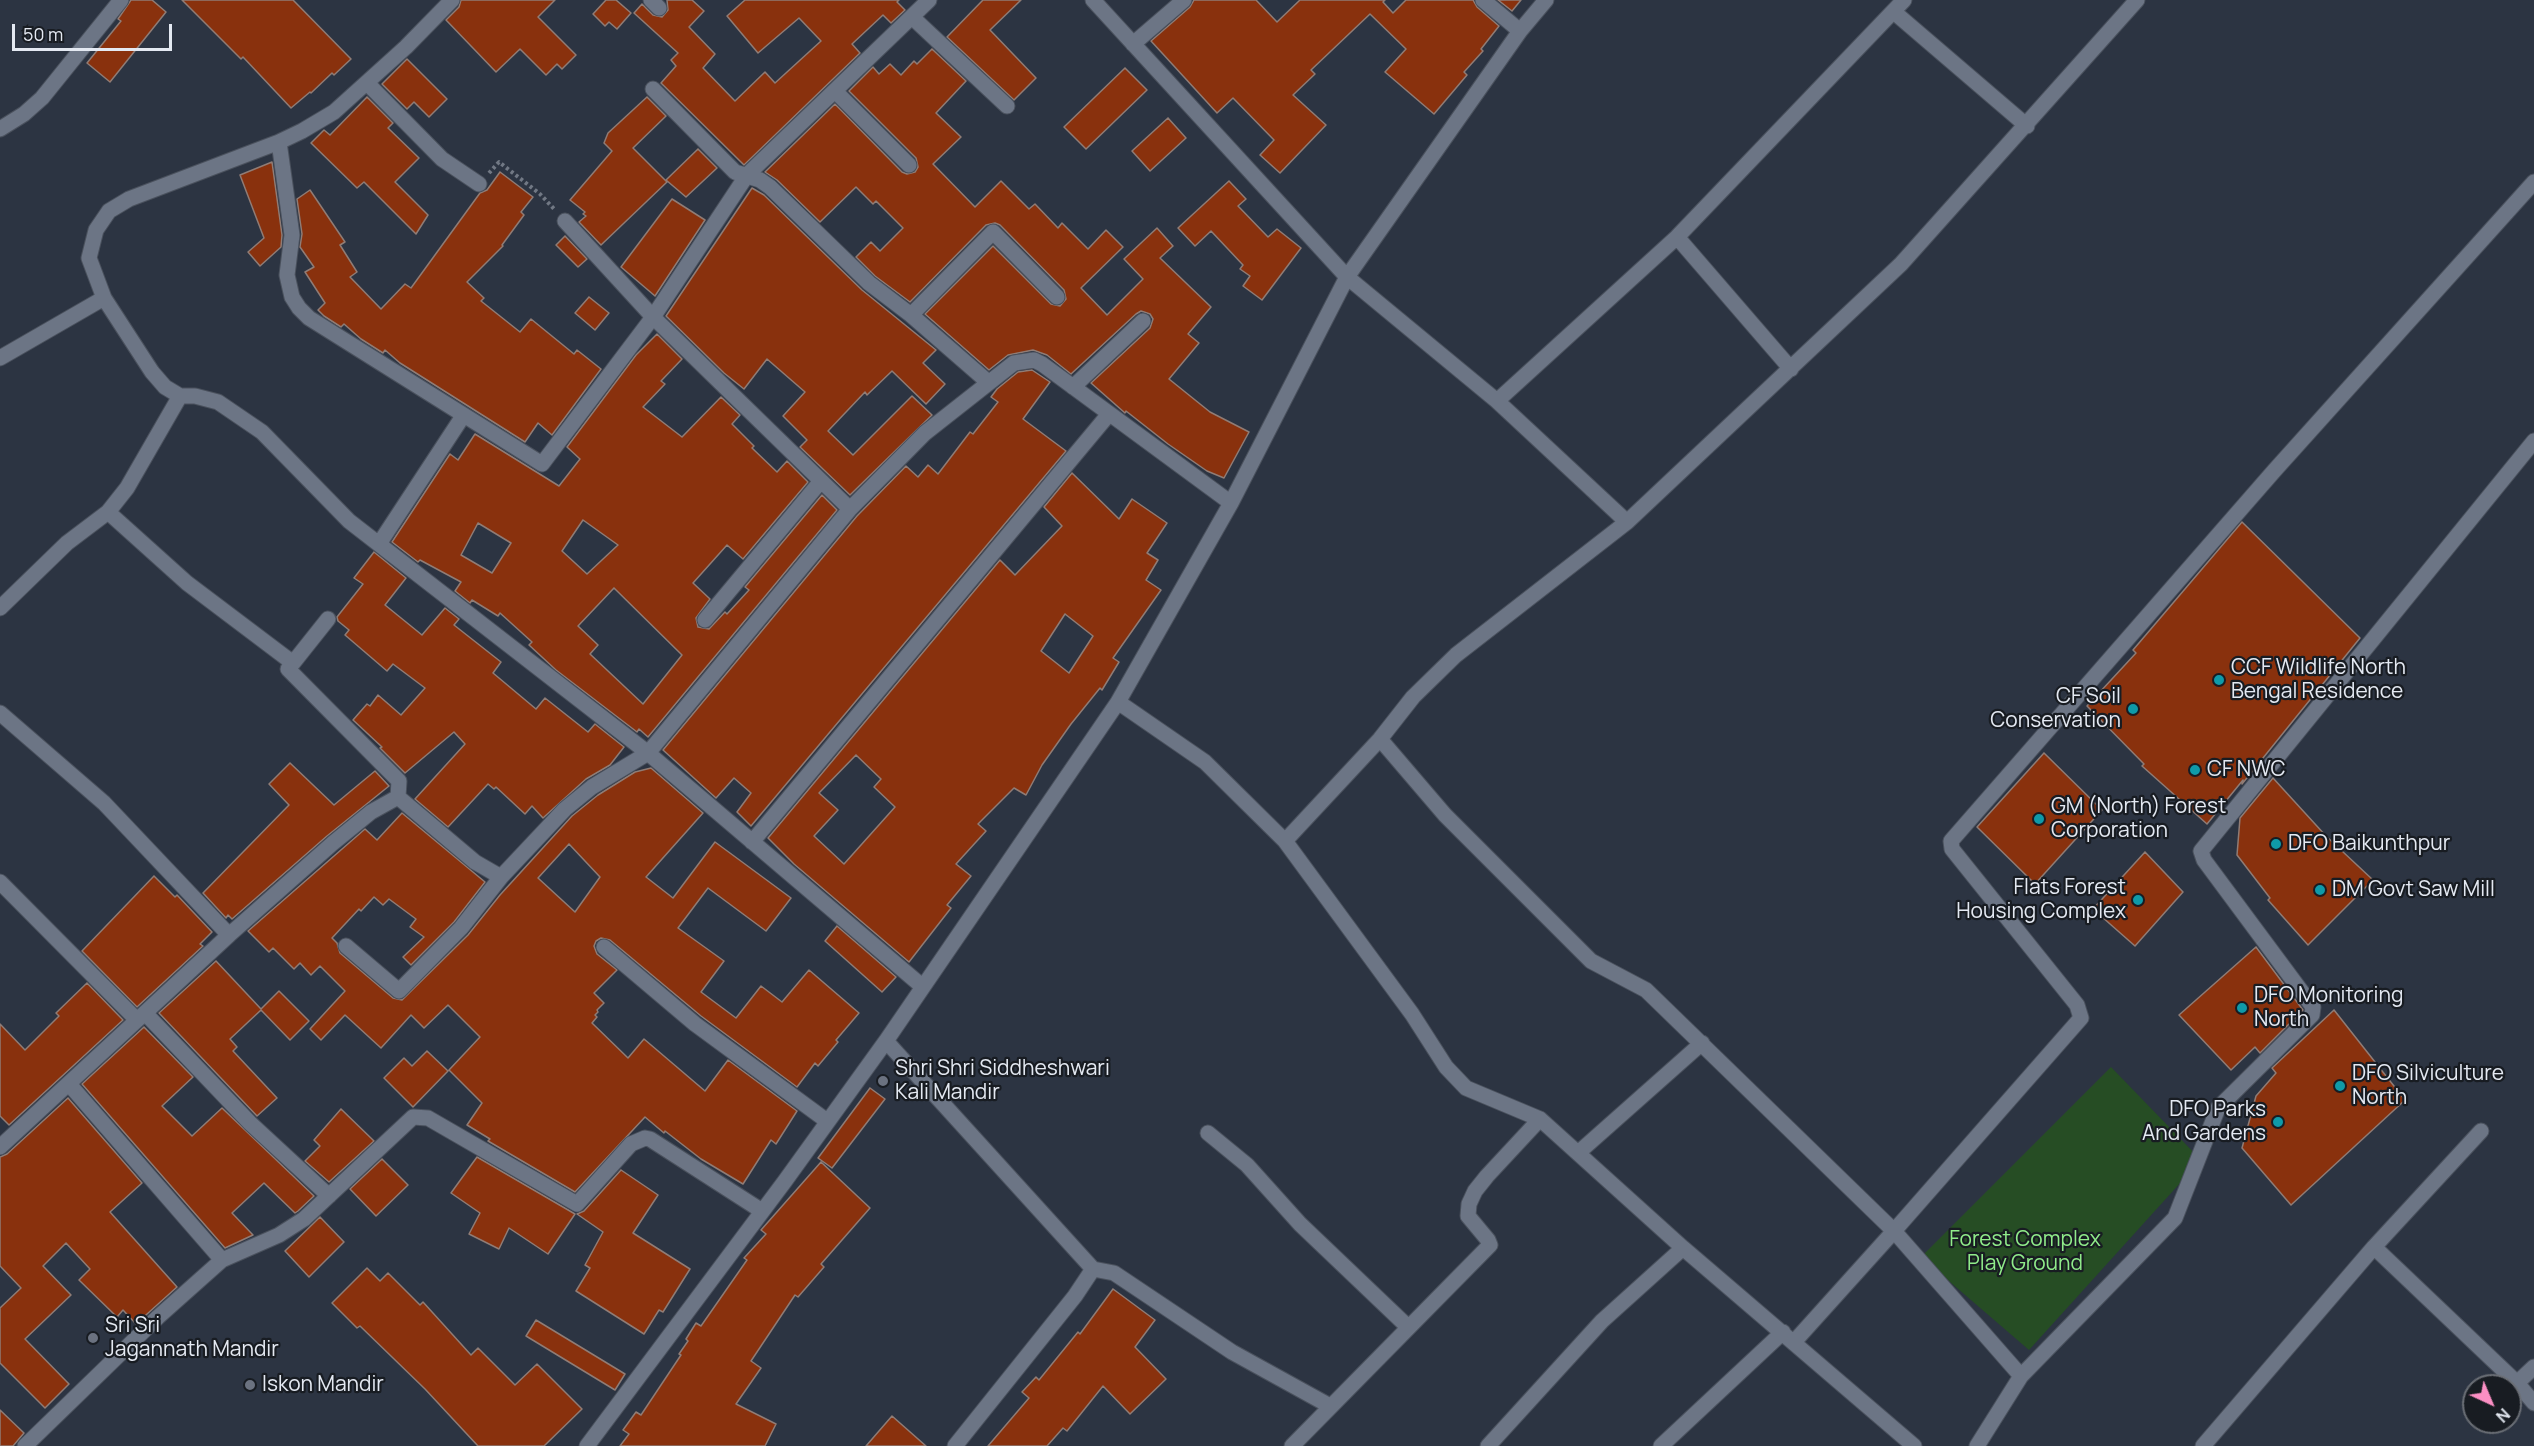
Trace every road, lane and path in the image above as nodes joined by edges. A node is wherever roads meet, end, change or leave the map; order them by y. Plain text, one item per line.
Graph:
1 (121, 0) edge
2 (452, 0) edge
3 (929, 0) edge
4 (1093, 0) edge
5 (1184, 0) edge
6 (1483, 0) edge
7 (1546, 0) edge
8 (2137, 0) edge
9 (1899, 6) edge
10 (912, 17) junction
11 (1520, 31) junction
12 (1133, 44) junction
13 (367, 83) junction
14 (653, 88) dead end
15 (835, 91) junction
16 (1007, 106) dead end
17 (2027, 126) junction
18 (0, 129) edge
19 (279, 142) junction
20 (909, 165) dead end
21 (747, 175) junction
22 (2534, 182) edge
23 (479, 184) joint
24 (565, 220) joint
25 (1677, 237) junction
26 (1347, 277) junction
27 (1057, 297) dead end
28 (104, 298) junction
29 (911, 315) junction
30 (653, 317) junction
31 (1143, 321) dead end
32 (0, 358) edge
33 (1791, 369) junction
34 (988, 382) junction
35 (1073, 387) junction
36 (180, 396) junction
37 (1497, 401) junction
38 (1109, 414) junction
39 (463, 416) junction
40 (2534, 441) edge
41 (821, 481) junction
42 (1231, 503) junction
43 (850, 509) junction
44 (108, 512) junction
45 (1627, 522) junction
46 (379, 544) junction
47 (0, 608) edge
48 (328, 619) dead end
49 (705, 620) dead end
50 (293, 663) junction
51 (1118, 702) junction
52 (0, 713) edge
53 (1380, 739) junction
54 (648, 753) junction
55 (398, 797) junction
56 (1285, 841) junction
57 (752, 842) junction
58 (501, 877) junction
59 (0, 882) edge
60 (229, 935) junction
61 (346, 946) dead end
62 (604, 947) dead end
63 (923, 987) junction
64 (141, 1017) junction
65 (886, 1041) junction
66 (1702, 1043) junction
67 (69, 1083) junction
68 (1540, 1119) junction
69 (827, 1121) junction
70 (2481, 1131) dead end
71 (1208, 1133) dead end
72 (0, 1147) edge
73 (1578, 1153) junction
74 (329, 1196) junction
75 (762, 1211) junction
76 (1894, 1231) junction
77 (2374, 1247) junction
78 (1683, 1248) junction
79 (222, 1260) junction
80 (1093, 1269) junction
81 (1408, 1327) junction
82 (1788, 1337) junction
83 (2534, 1366) edge
84 (2508, 1374) edge
85 (2021, 1376) junction
86 (2522, 1378) edge
87 (2522, 1389) edge
88 (2534, 1403) edge
89 (1330, 1406) junction
90 (1909, 1444) edge
91 (25, 1446) edge
92 (587, 1446) edge
93 (956, 1446) edge
94 (1292, 1446) edge
95 (1488, 1446) edge
96 (1661, 1446) edge
97 (1977, 1446) edge
98 (2203, 1446) edge

1 - 18 street
2 - 13 street
3 - 10 street
4 - 12 street
5 - 12 street
6 - 11 street
7 - 11 street
8 - 17 street
9 - 17 street
9 - 25 street
10 - 15 street
10 - 16 street
11 - 26 street
12 - 26 street
13 - 19 street
13 - 23 street
14 - 21 street
15 - 20 street
15 - 21 street
17 - 33 street
19 - 28 street
19 - 39 street
21 - 29 street
21 - 30 street
22 - 76 street
23 - 24 path
24 - 30 street
25 - 33 street
25 - 37 street
26 - 37 street
26 - 42 street
27 - 29 street
28 - 32 street
28 - 36 street
29 - 34 street
30 - 39 street
30 - 41 street
31 - 35 street
33 - 45 street
34 - 35 street
34 - 43 street
35 - 38 street
36 - 44 street
36 - 46 street
37 - 45 street
38 - 42 street
38 - 57 street
39 - 46 street
40 - 85 street
41 - 43 street
41 - 49 street
42 - 51 street
43 - 54 street
44 - 47 street
44 - 50 street
45 - 53 street
46 - 54 street
48 - 50 street
50 - 55 street
51 - 56 street
51 - 63 street
52 - 60 street
53 - 56 street
53 - 66 street
54 - 57 street
54 - 58 street
55 - 58 street
55 - 60 street
56 - 68 street
57 - 63 street
58 - 61 street
59 - 64 street
60 - 64 street
62 - 69 street
63 - 65 street
64 - 67 street
64 - 74 street
65 - 69 street
65 - 80 street
66 - 73 street
66 - 76 street
67 - 72 street
67 - 79 street
68 - 73 street
68 - 81 street
69 - 75 street
70 - 77 street
71 - 81 street
73 - 78 street
74 - 75 street
74 - 79 street
75 - 92 street
76 - 82 street
76 - 85 street
77 - 84 street
77 - 98 street
78 - 82 street
78 - 95 street
79 - 91 street
80 - 89 street
80 - 93 street
81 - 89 street
82 - 90 street
82 - 96 street
83 - 86 street
85 - 97 street
87 - 88 street
89 - 94 street

